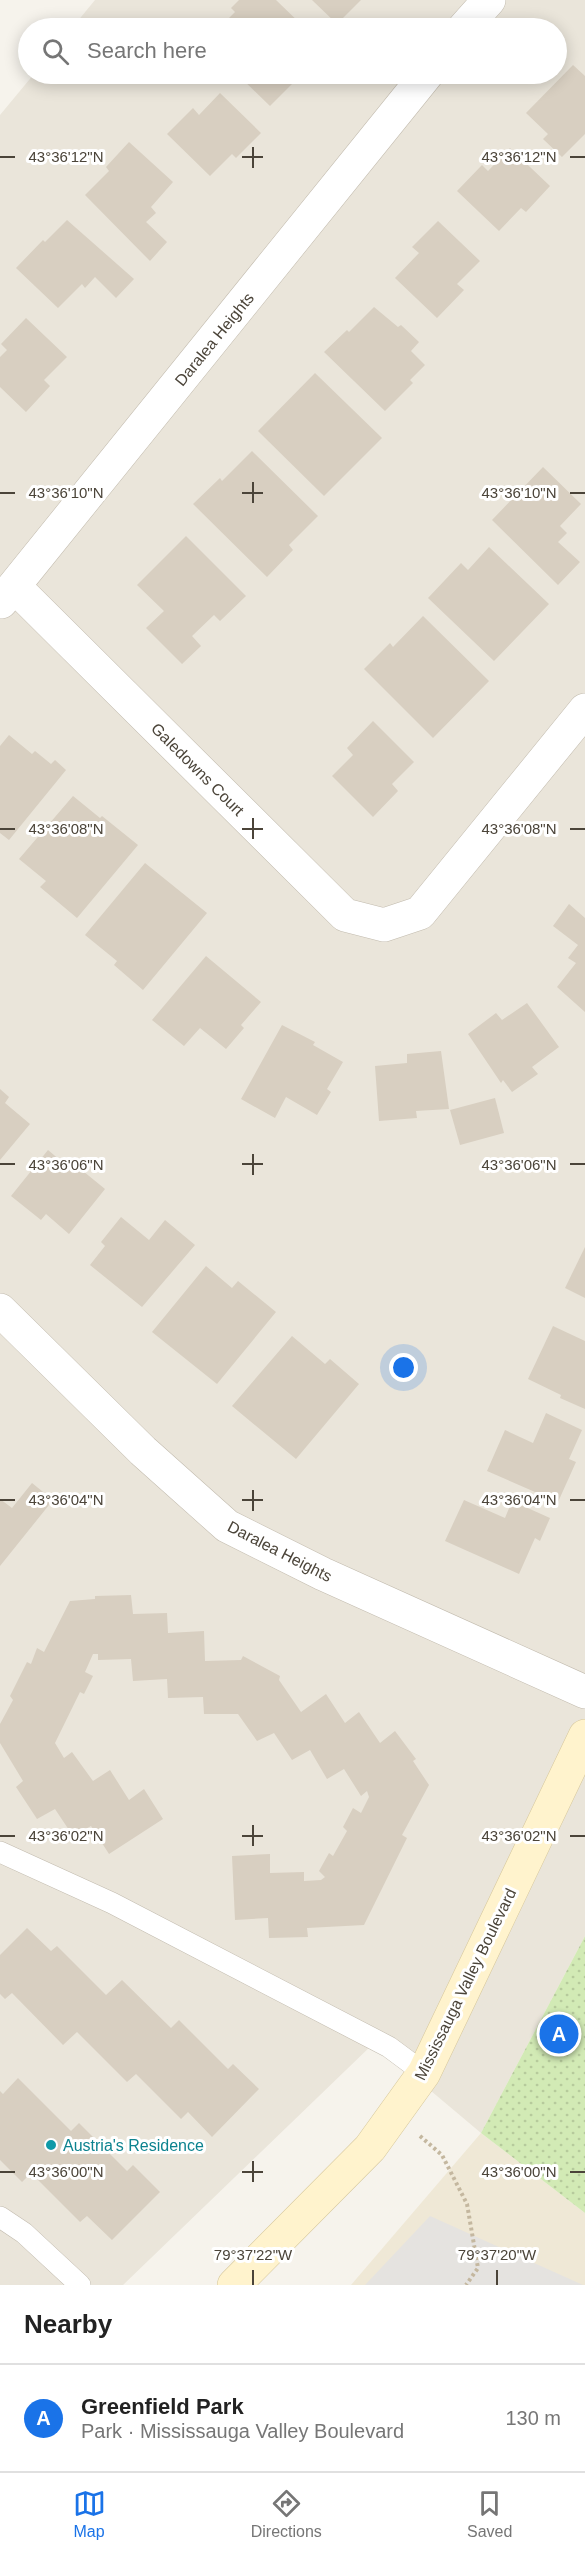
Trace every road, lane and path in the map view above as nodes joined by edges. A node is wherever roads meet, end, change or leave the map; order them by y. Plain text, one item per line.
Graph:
1 (489, 0) edge
2 (473, 18) edge
3 (419, 84) edge
4 (7, 595) edge
5 (585, 710) edge
6 (0, 1310) edge
7 (585, 1692) edge
8 (585, 1736) edge
9 (0, 1852) edge
10 (424, 2073) junction
11 (395, 2116) junction
12 (0, 2217) edge
13 (80, 2285) edge
14 (234, 2285) edge
15 (465, 2285) edge

1 - 2 street
3 - 4 street, Daralea Heights
4 - 5 street, Galedowns Court
6 - 7 street, Daralea Heights
8 - 10 street, Mississauga Valley Boulevard
9 - 10 lane
10 - 11 street, Mississauga Valley Boulevard
11 - 14 street, Mississauga Valley Boulevard
11 - 15 path
12 - 13 lane

